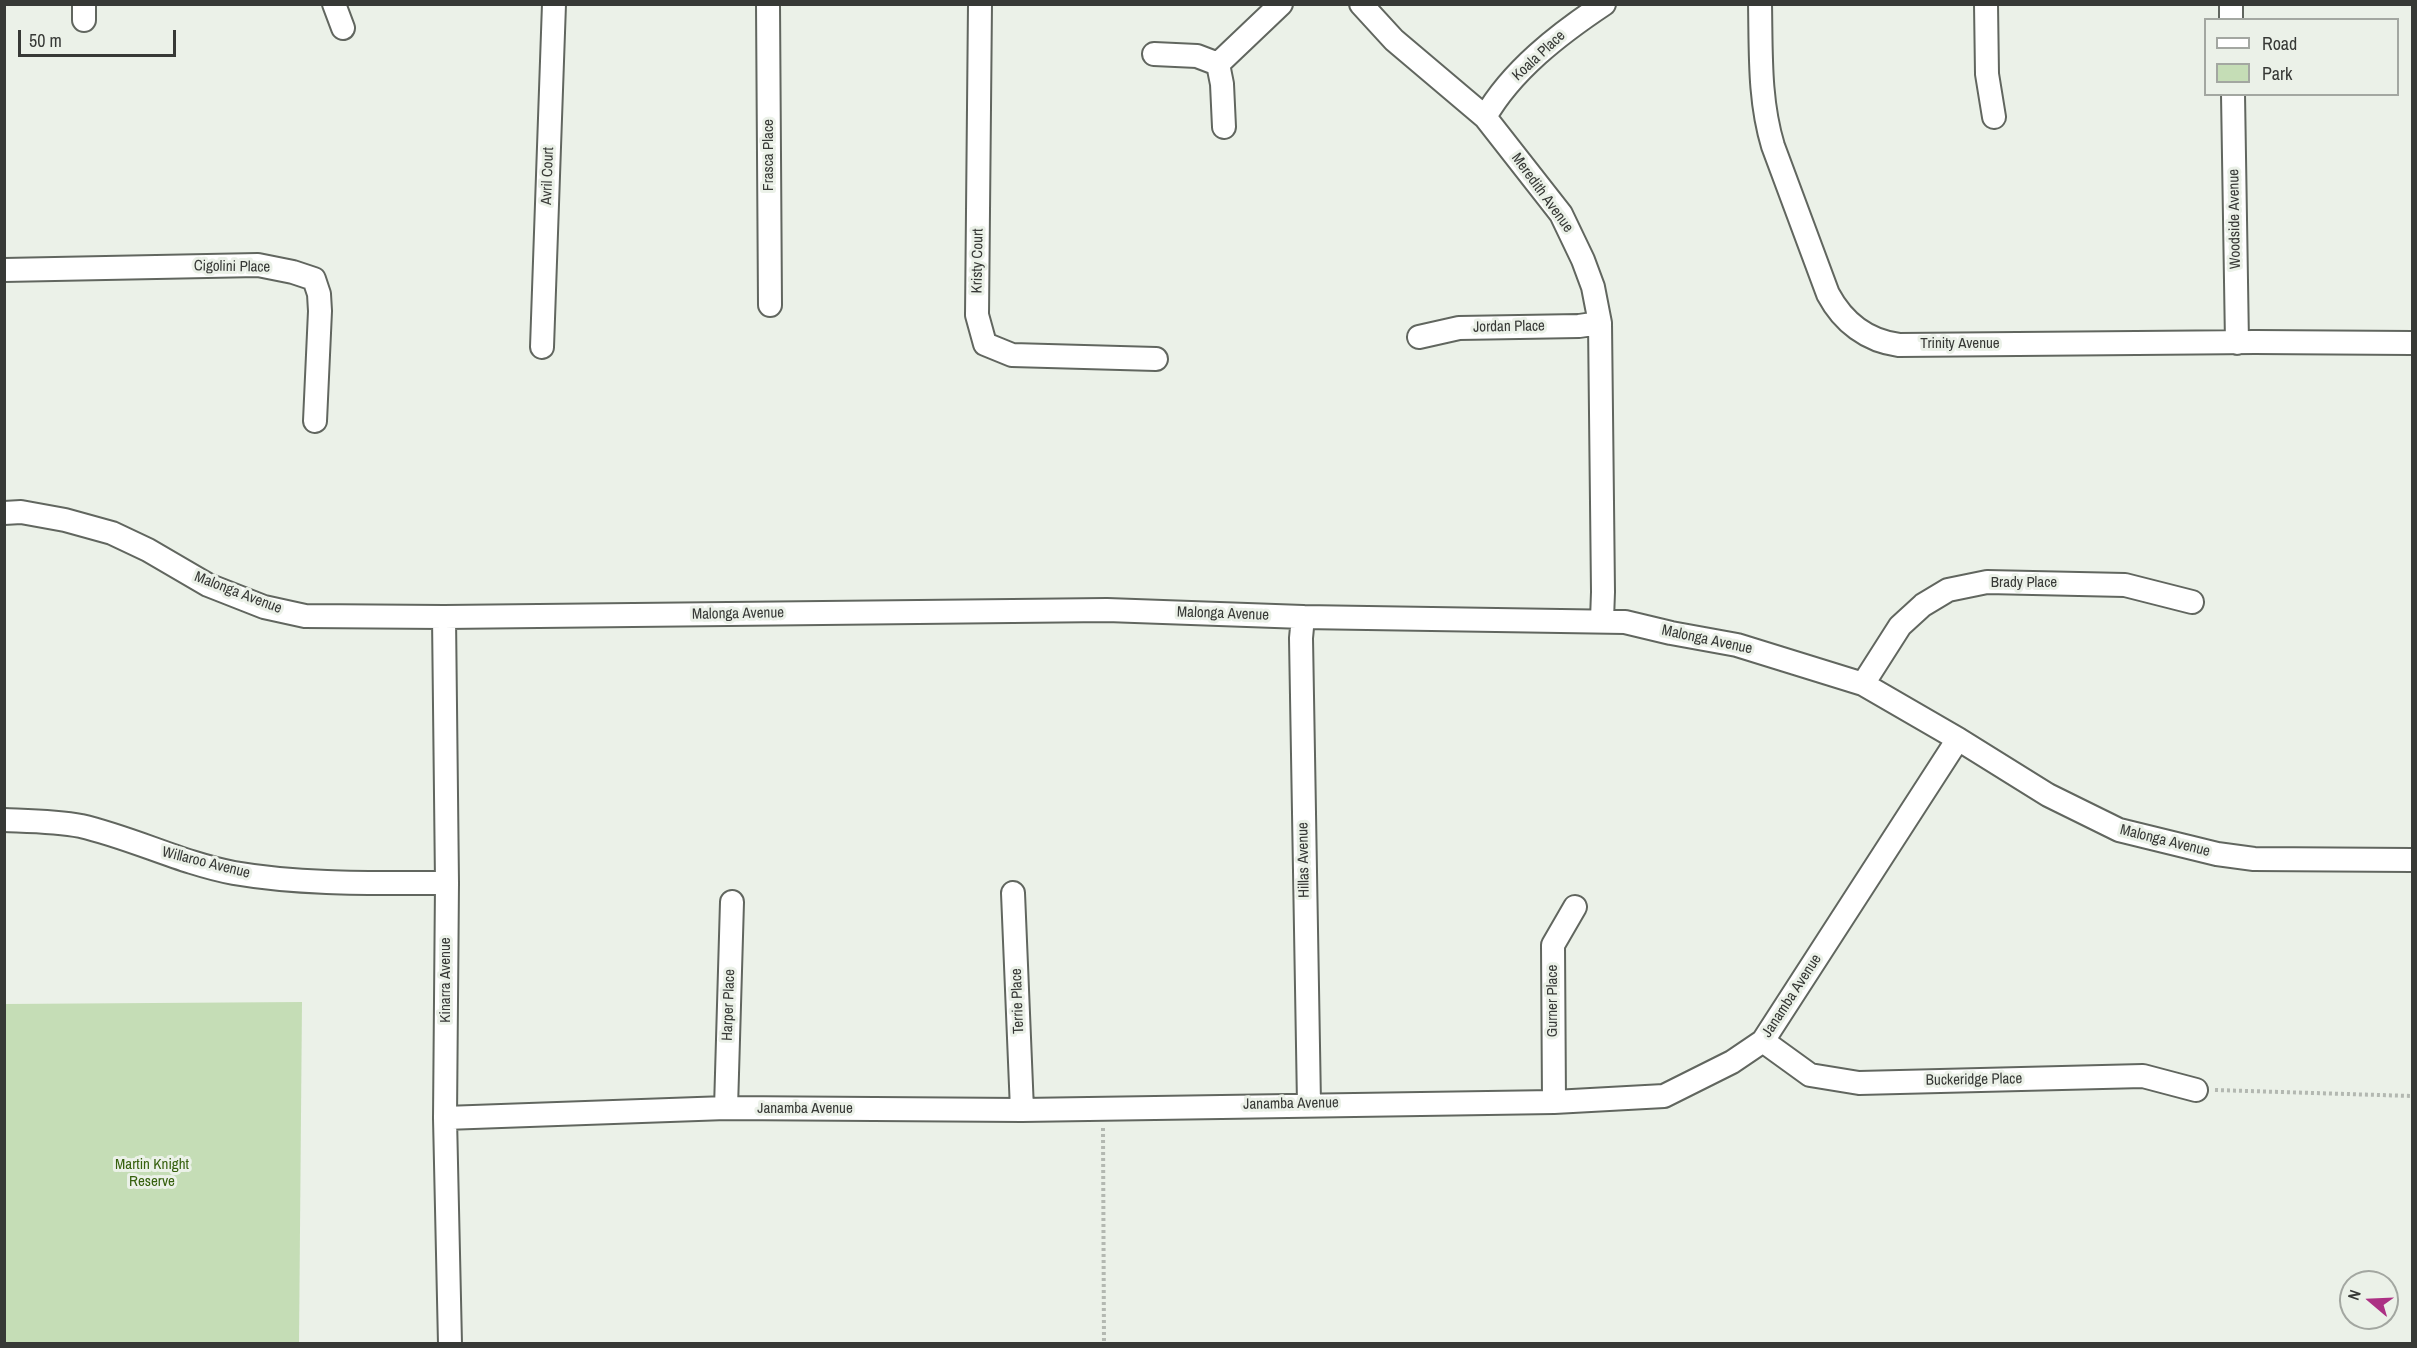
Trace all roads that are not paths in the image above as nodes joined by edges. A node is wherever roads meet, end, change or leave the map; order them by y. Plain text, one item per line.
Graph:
1 (334, 4) edge
2 (554, 4) edge
3 (768, 4) edge
4 (980, 4) edge
5 (1281, 4) edge
6 (1361, 4) edge
7 (1604, 4) edge
8 (1760, 4) edge
9 (1986, 4) edge
10 (343, 28) dead end
11 (1154, 54) dead end
12 (1218, 63) junction
13 (2233, 96) edge
14 (1485, 117) junction
15 (1994, 117) dead end
16 (1224, 127) dead end
17 (4, 270) edge
18 (770, 305) dead end
19 (1600, 323) junction
20 (1419, 337) dead end
21 (2237, 343) junction
22 (2412, 343) edge
23 (542, 347) dead end
24 (1156, 359) dead end
25 (315, 422) dead end
26 (4, 513) edge
27 (2192, 603) dead end
28 (444, 617) junction
29 (1304, 617) junction
30 (1602, 620) junction
31 (1863, 684) junction
32 (1958, 739) junction
33 (4, 820) edge
34 (2412, 860) edge
35 (447, 883) junction
36 (1013, 893) dead end
37 (732, 902) dead end
38 (1575, 907) dead end
39 (1763, 1041) junction
40 (2196, 1090) road end
41 (1554, 1102) junction
42 (1308, 1104) junction
43 (726, 1108) junction
44 (1022, 1110) junction
45 (446, 1118) junction
46 (450, 1344) edge

1 - 10 street
2 - 23 street, Avril Court
3 - 18 street, Frasca Place
4 - 24 street, Kristy Court
5 - 12 street
6 - 14 street, Meredith Avenue
7 - 14 street, Koala Place
8 - 21 street, Trinity Avenue
9 - 15 street
11 - 12 street
12 - 16 street
13 - 21 street, Woodside Avenue
14 - 19 street, Meredith Avenue
17 - 25 street, Cigolini Place
19 - 20 street, Jordan Place
19 - 30 street, Meredith Avenue
21 - 22 street, Trinity Avenue
26 - 28 street, Malonga Avenue
27 - 31 street, Brady Place
28 - 29 street, Malonga Avenue
28 - 35 street, Kinarra Avenue
29 - 30 street, Malonga Avenue
29 - 42 street, Hillas Avenue
30 - 31 street, Malonga Avenue
31 - 32 street, Malonga Avenue
32 - 34 street, Malonga Avenue
32 - 39 street, Janamba Avenue
33 - 35 street, Willaroo Avenue
35 - 45 street, Kinarra Avenue
36 - 44 street, Terrie Place
37 - 43 street, Harper Place
38 - 41 street, Gurner Place
39 - 40 street, Buckeridge Place
39 - 41 street, Janamba Avenue
41 - 42 street, Janamba Avenue
42 - 44 street, Janamba Avenue
43 - 44 street, Janamba Avenue
43 - 45 street, Janamba Avenue
45 - 46 street, Kinarra Avenue

